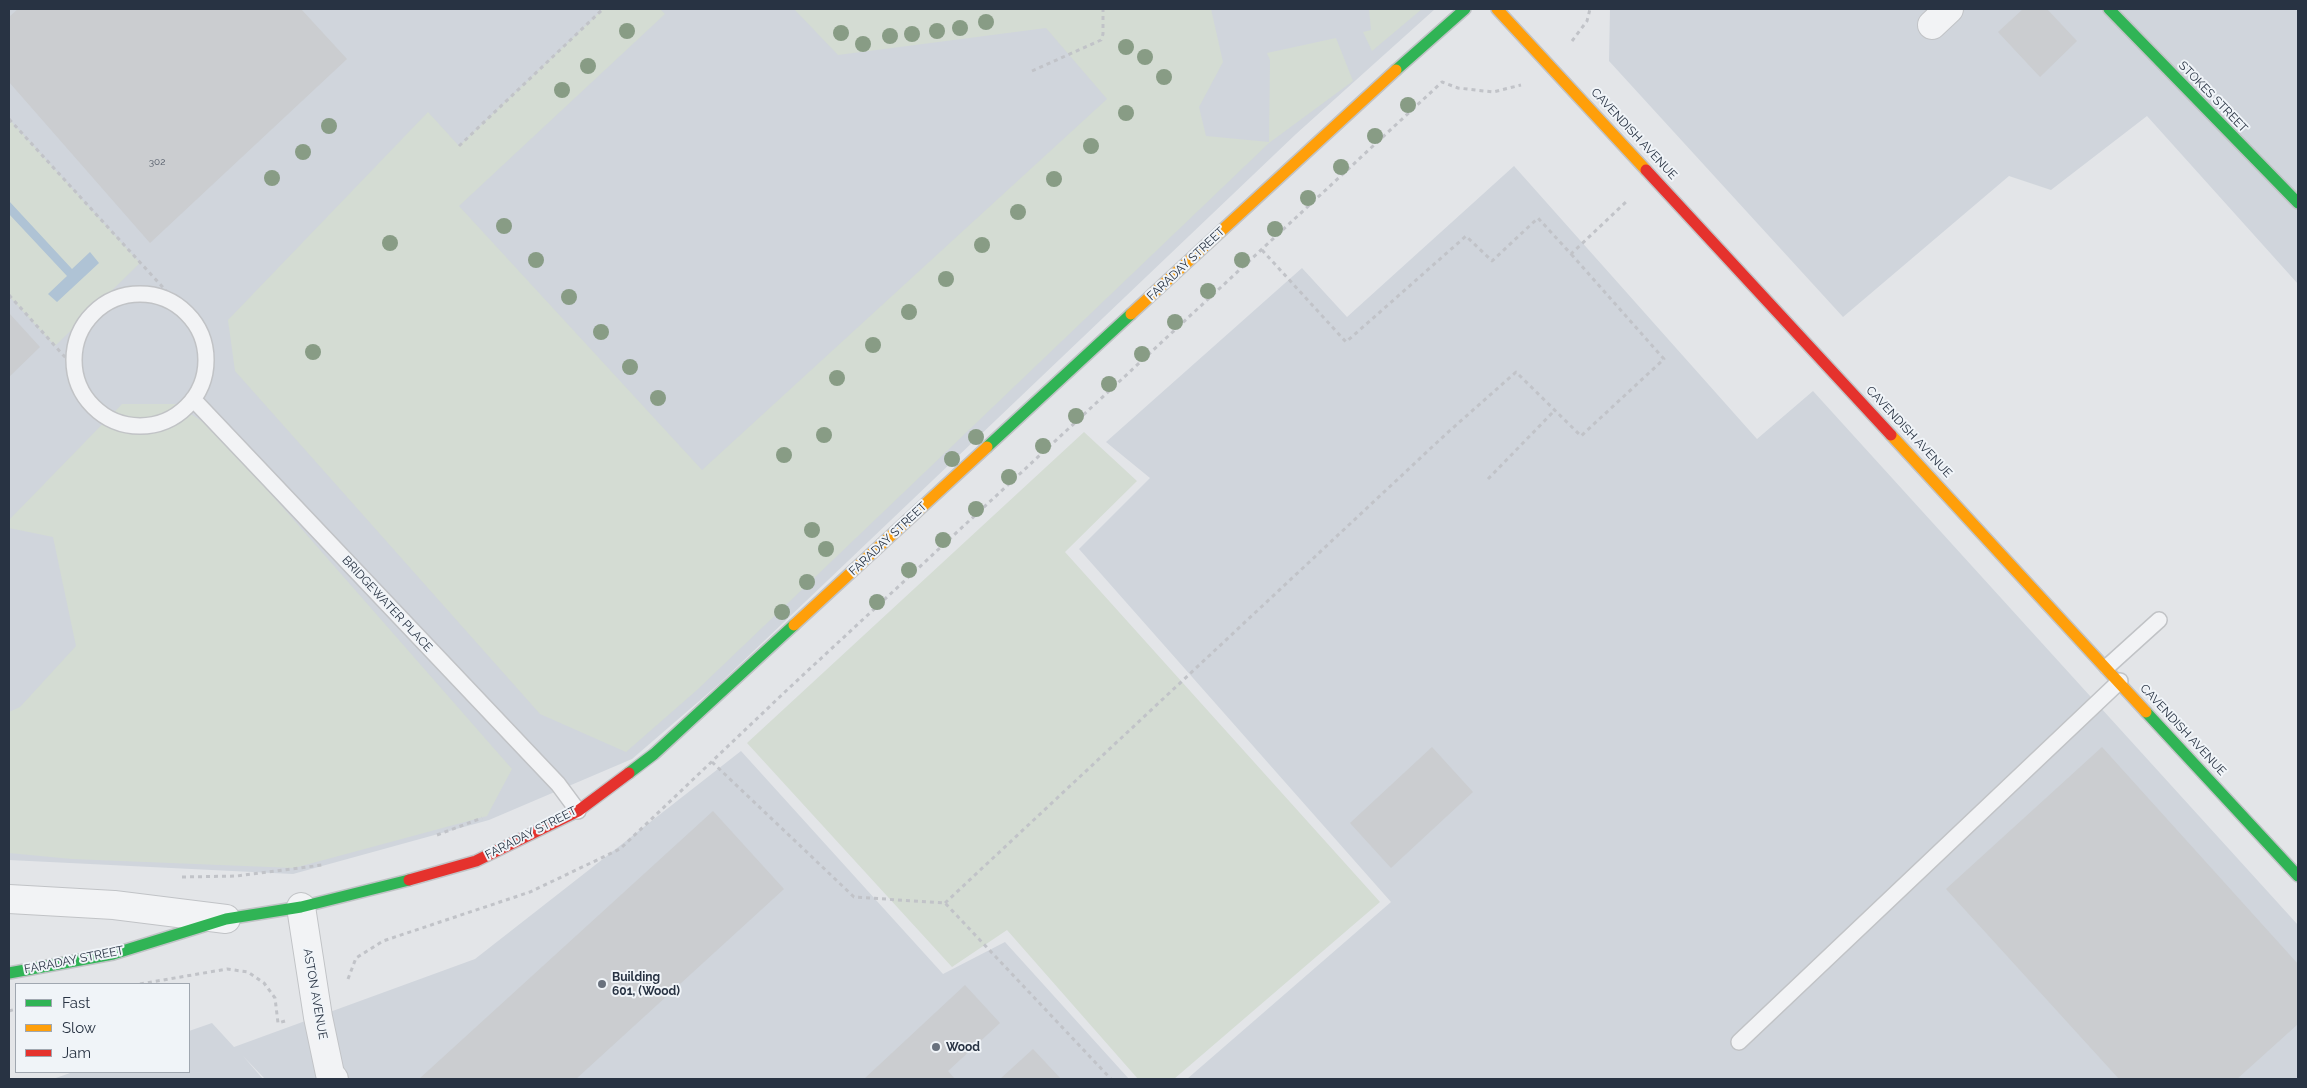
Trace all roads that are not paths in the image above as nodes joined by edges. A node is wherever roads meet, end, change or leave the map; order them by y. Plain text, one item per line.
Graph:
1 (1465, 9) edge
2 (1497, 9) edge
3 (2109, 9) edge
4 (2298, 203) edge
5 (193, 399) junction
6 (2158, 620) dead end
7 (2107, 667) junction
8 (2120, 681) junction
9 (578, 811) junction
10 (2298, 876) edge
11 (9, 900) edge
12 (301, 907) junction
13 (226, 919) junction
14 (9, 973) edge
15 (1739, 1042) dead end
16 (334, 1079) edge

1 - 9 street, FARADAY STREET
2 - 7 street, CAVENDISH AVENUE
3 - 4 street, STOKES STREET
5 - 5 lane
5 - 9 lane, BRIDGEWATER PLACE
6 - 7 lane
7 - 8 street, CAVENDISH AVENUE
8 - 10 street, CAVENDISH AVENUE
8 - 15 lane
9 - 12 street, FARADAY STREET
11 - 13 street, FARADAY STREET
12 - 13 street, FARADAY STREET
12 - 16 street, ASTON AVENUE
13 - 14 street, FARADAY STREET

